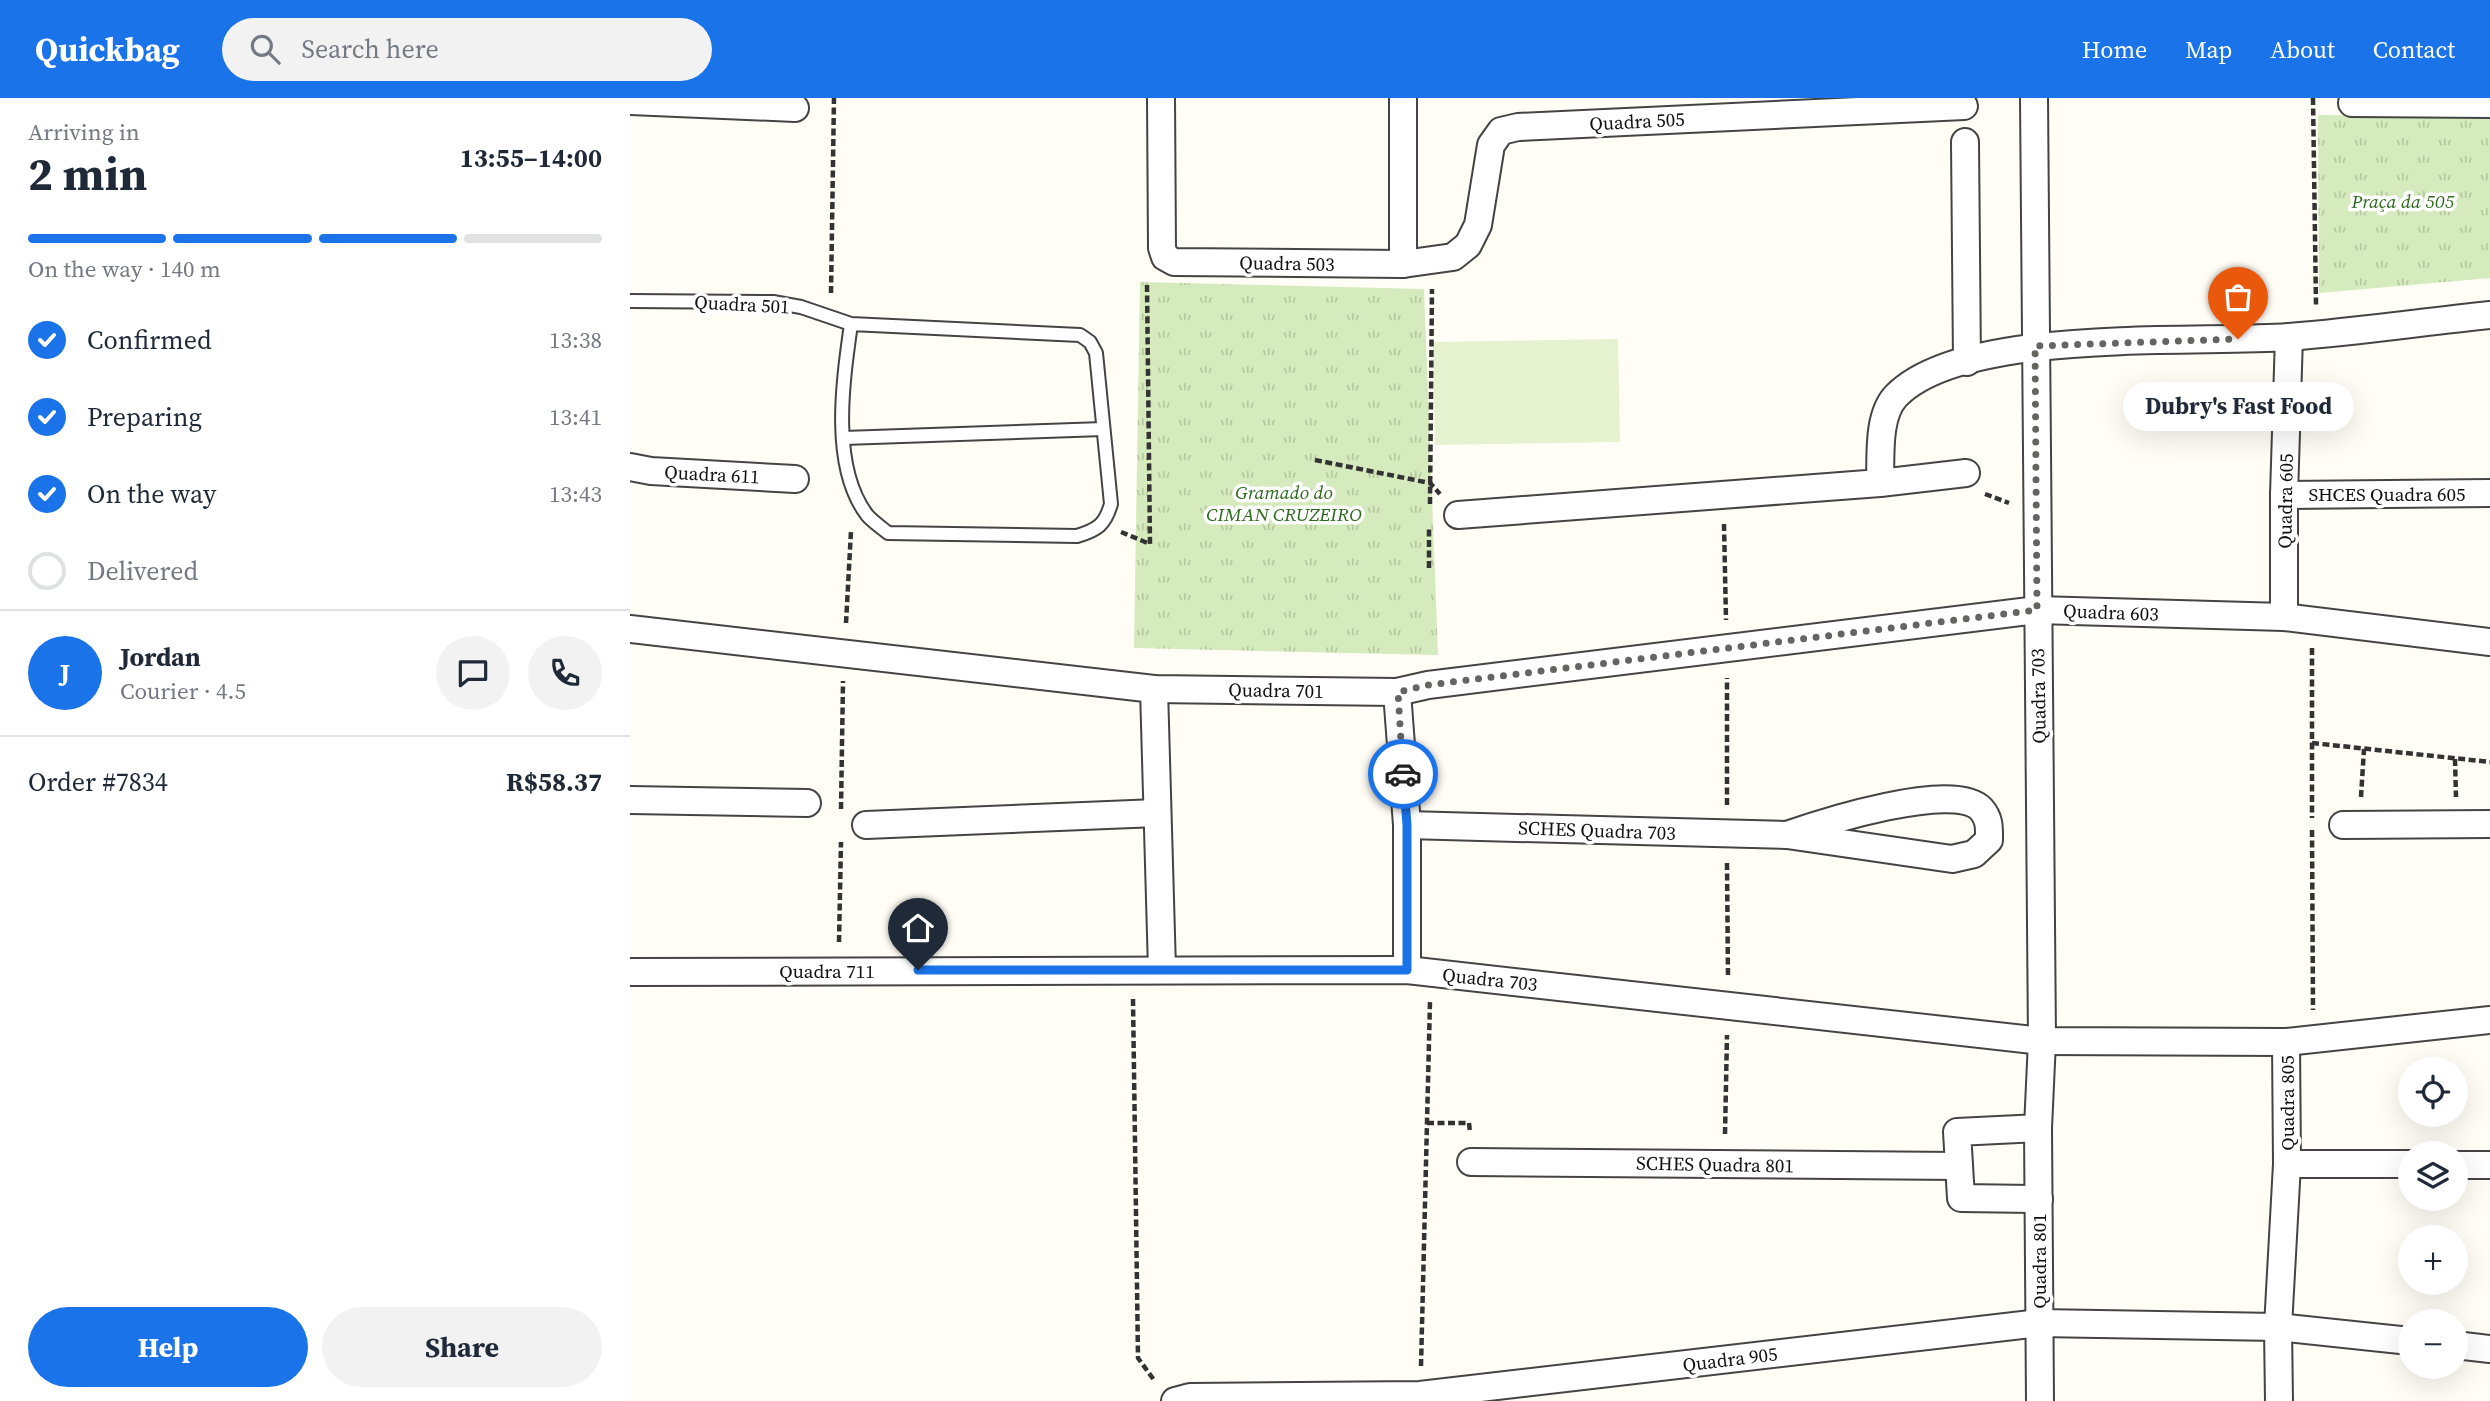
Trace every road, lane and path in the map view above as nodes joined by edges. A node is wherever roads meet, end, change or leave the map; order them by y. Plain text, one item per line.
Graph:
1 (834, 98) edge
2 (1161, 98) edge
3 (1404, 98) edge
4 (2035, 98) edge
5 (2313, 98) edge
6 (630, 101) edge
7 (2352, 103) dead end
8 (2490, 104) edge
9 (1964, 106) dead end
10 (795, 108) dead end
11 (1965, 142) dead end
12 (1434, 260) junction
13 (1403, 264) junction
14 (1147, 285) dead end
15 (630, 301) edge
16 (828, 315) junction
17 (2490, 315) edge
18 (851, 324) junction
19 (2316, 334) junction
20 (2289, 337) junction
21 (2035, 346) junction
22 (1968, 362) junction
23 (1103, 429) junction
24 (844, 438) junction
25 (1315, 460) dead end
26 (630, 467) edge
27 (1966, 473) joint
28 (795, 479) dead end
29 (1430, 483) junction
30 (1880, 483) junction
31 (853, 491) junction
32 (2490, 493) edge
33 (2284, 495) junction
34 (1430, 507) dead end
35 (2036, 513) junction
36 (1458, 515) joint
37 (1430, 519) dead end
38 (1107, 520) junction
39 (1429, 568) dead end
40 (2037, 610) junction
41 (2284, 617) junction
42 (630, 629) edge
43 (2490, 642) edge
44 (844, 653) junction
45 (1154, 689) junction
46 (1398, 692) junction
47 (2312, 743) dead end
48 (2364, 749) junction
49 (2490, 762) edge
50 (630, 800) edge
51 (807, 803) dead end
52 (1157, 813) junction
53 (853, 822) joint
54 (2490, 824) edge
55 (1407, 825) junction
56 (2351, 825) joint
57 (841, 833) dead end
58 (1787, 835) junction
59 (1132, 969) junction
60 (1162, 969) junction
61 (838, 971) junction
62 (1419, 971) junction
63 (630, 972) edge
64 (2490, 1020) edge
65 (2042, 1041) junction
66 (2286, 1042) junction
67 (2038, 1128) junction
68 (1471, 1162) dead end
69 (2287, 1164) junction
70 (2398, 1164) edge
71 (2468, 1164) edge
72 (2490, 1165) edge
73 (1959, 1166) junction
74 (2039, 1199) junction
75 (2039, 1323) junction
76 (2278, 1327) junction
77 (2398, 1340) edge
78 (2468, 1347) edge
79 (2490, 1349) edge
80 (1168, 1396) edge
81 (1420, 1398) edge
82 (2040, 1401) edge
83 (2279, 1401) edge

1 - 16 path
2 - 13 street, Quadra 503
3 - 13 street
4 - 21 street
5 - 19 path
6 - 10 street
7 - 8 street
9 - 12 street, Quadra 505
11 - 22 street
12 - 13 street, Quadra 505
12 - 29 path
14 - 38 path
15 - 16 lane, Quadra 501
16 - 18 lane, Quadra 501
17 - 19 street
18 - 23 lane, Quadra 501
18 - 24 lane
19 - 20 street
20 - 21 street
20 - 33 street, Quadra 605
21 - 22 street
21 - 35 street, Quadra 603
22 - 30 street
23 - 24 lane
23 - 38 lane, Quadra 501
24 - 31 lane
25 - 29 path
26 - 28 street, Quadra 611
27 - 30 street
27 - 35 path
29 - 34 path
29 - 36 path
30 - 36 street
31 - 38 lane
31 - 44 path
32 - 33 street, SHCES Quadra 605
33 - 41 street, Quadra 605
35 - 40 street, Quadra 603
37 - 39 path
40 - 41 street, Quadra 603
40 - 46 street
40 - 65 street, Quadra 703
41 - 43 street
42 - 44 street
44 - 45 street
44 - 53 path
45 - 46 street, Quadra 701
45 - 52 street
46 - 55 street
47 - 48 path
48 - 49 path
48 - 56 path
50 - 51 street
52 - 53 street
52 - 60 street
54 - 56 street
55 - 58 street, SCHES Quadra 703
55 - 62 street
57 - 61 path
58 - 58 street, SCHES Quadra 703
59 - 60 street, Quadra 711
59 - 61 street, Quadra 711
59 - 80 path
60 - 62 street
61 - 63 street, Quadra 711
62 - 65 street, Quadra 703
62 - 81 path
64 - 66 street, Quadra 805
65 - 66 street, Quadra 703
65 - 67 street, Quadra 801
66 - 69 street, Quadra 805
67 - 73 street, Quadra 801
67 - 74 street, Quadra 801
68 - 73 street, SCHES Quadra 801
69 - 70 street
69 - 76 street, Quadra 805
71 - 72 street
73 - 74 street, Quadra 801
74 - 75 street, Quadra 801
75 - 76 street, Quadra 905
75 - 81 street, Quadra 905
75 - 82 street
76 - 77 street, Quadra 905
76 - 83 street
78 - 79 street
80 - 81 street, Quadra 905

